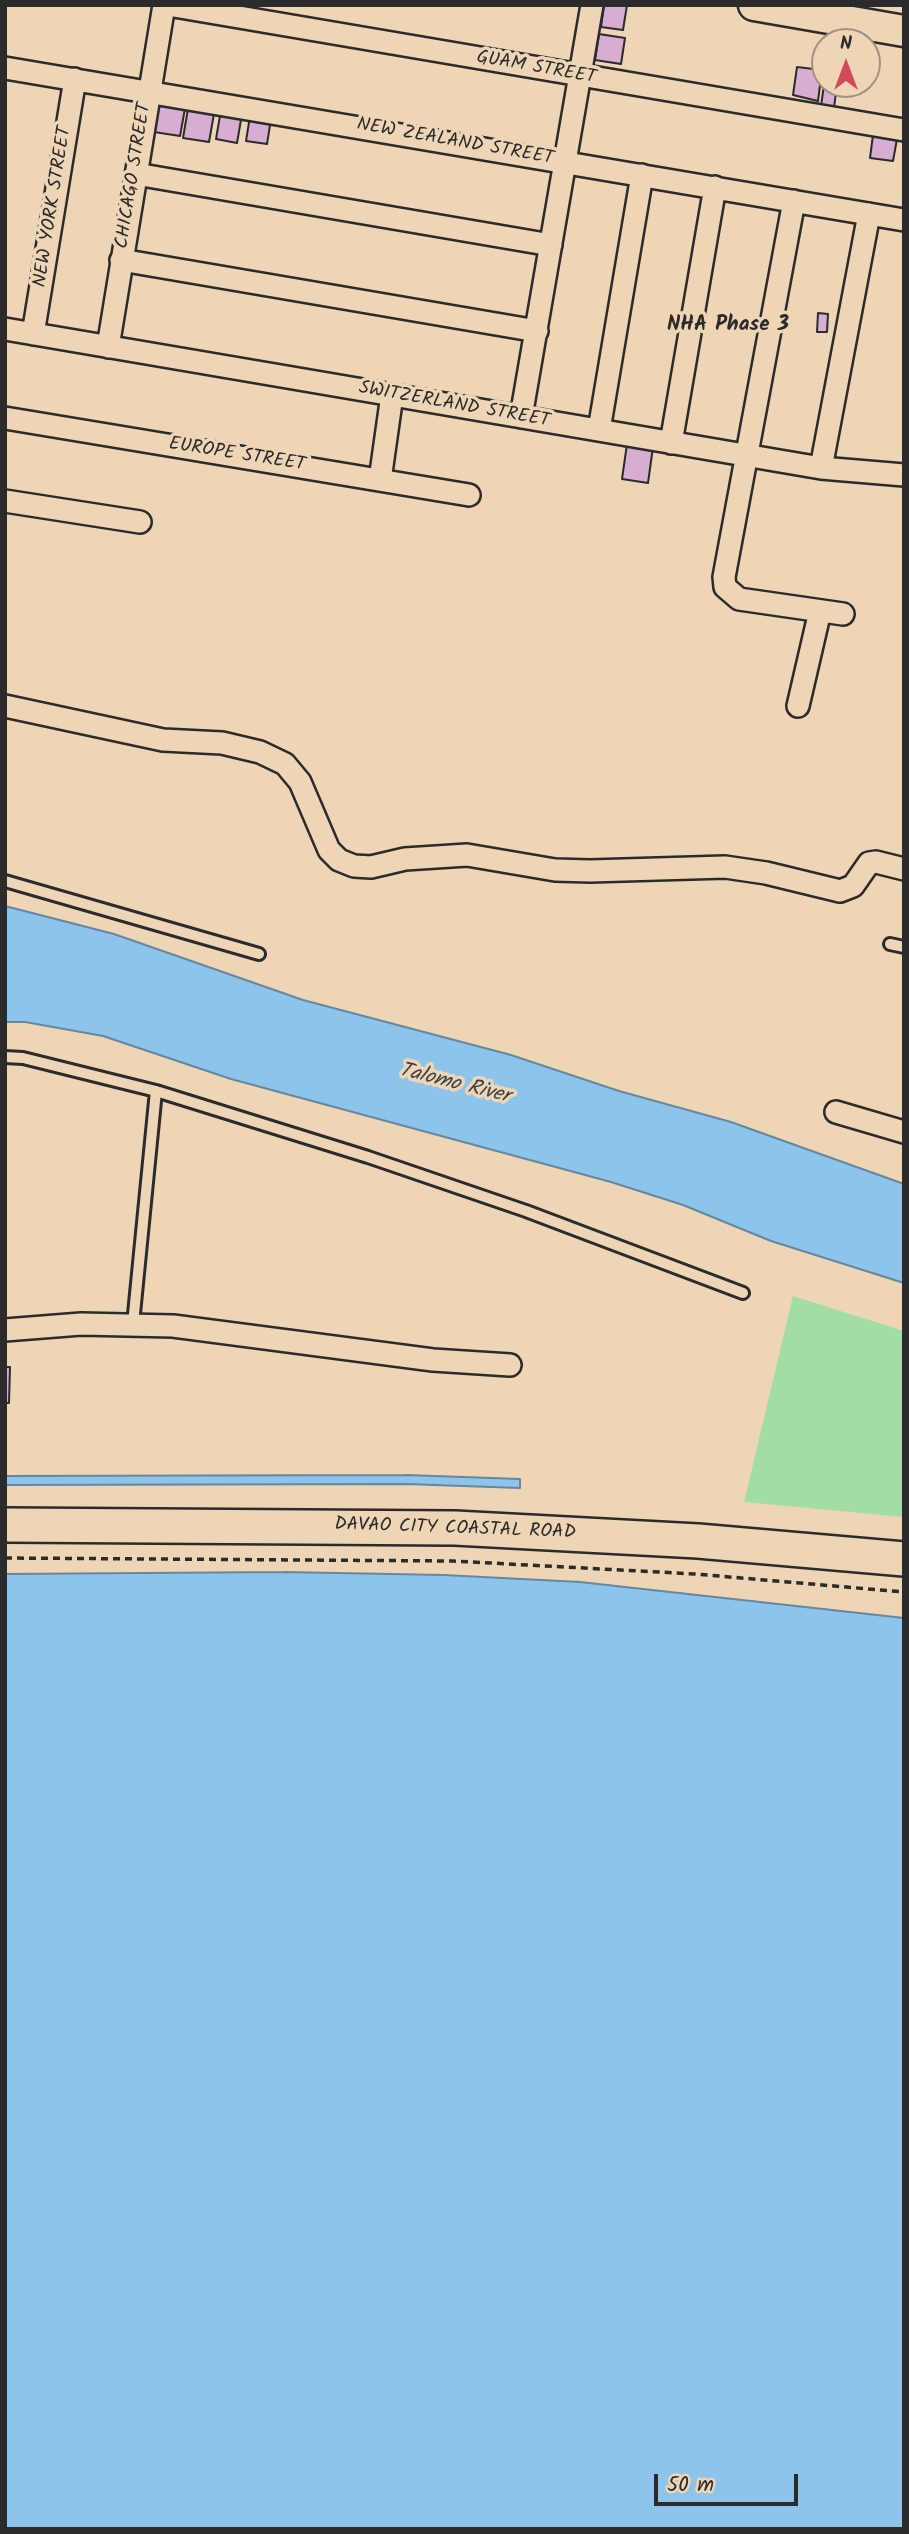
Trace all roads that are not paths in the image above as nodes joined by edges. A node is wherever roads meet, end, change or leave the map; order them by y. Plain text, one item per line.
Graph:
1 (166, 5) edge
2 (592, 5) edge
3 (754, 5) edge
4 (904, 31) edge
5 (5, 68) edge
6 (579, 77) junction
7 (75, 79) junction
8 (149, 92) junction
9 (904, 130) edge
10 (565, 162) junction
11 (136, 174) junction
12 (642, 175) junction
13 (715, 187) junction
14 (794, 201) junction
15 (869, 214) junction
16 (904, 219) edge
17 (551, 245) junction
18 (121, 260) junction
19 (5, 329) edge
20 (537, 331) junction
21 (33, 334) junction
22 (108, 347) junction
23 (392, 395) junction
24 (521, 417) junction
25 (5, 418) edge
26 (599, 430) junction
27 (671, 443) junction
28 (747, 455) junction
29 (821, 468) junction
30 (904, 475) edge
31 (380, 480) junction
32 (469, 495) dead end
33 (5, 501) edge
34 (140, 522) dead end
35 (820, 611) junction
36 (843, 614) dead end
37 (5, 706) edge
38 (798, 706) dead end
39 (904, 869) edge
40 (5, 881) edge
41 (890, 944) dead end
42 (904, 947) edge
43 (259, 954) dead end
44 (5, 1057) edge
45 (156, 1091) junction
46 (836, 1112) dead end
47 (904, 1132) edge
48 (743, 1293) dead end
49 (133, 1324) junction
50 (5, 1330) edge
51 (510, 1365) dead end
52 (5, 1525) edge
53 (904, 1559) edge

1 - 6 street, GUAM STREET
1 - 8 street, CHICAGO STREET
2 - 6 street
3 - 4 street
5 - 7 street, NEW ZEALAND STREET
6 - 9 street, GUAM STREET
6 - 10 street
7 - 8 street, NEW ZEALAND STREET
7 - 21 street, NEW YORK STREET
8 - 10 street, NEW ZEALAND STREET
8 - 11 street, CHICAGO STREET
10 - 12 street, NEW ZEALAND STREET
10 - 17 street
11 - 17 street
11 - 18 street, CHICAGO STREET
12 - 13 street, NEW ZEALAND STREET
12 - 26 street
13 - 14 street, NEW ZEALAND STREET
13 - 27 street
14 - 15 street, NEW ZEALAND STREET
14 - 28 street
15 - 16 street, NEW ZEALAND STREET
15 - 29 street
17 - 20 street
18 - 20 street
18 - 22 street, CHICAGO STREET
19 - 21 street, SWITZERLAND STREET
20 - 24 street
21 - 22 street, SWITZERLAND STREET
22 - 23 street, SWITZERLAND STREET
23 - 24 street, SWITZERLAND STREET
23 - 31 street
24 - 26 street, SWITZERLAND STREET
25 - 31 street, EUROPE STREET
26 - 27 street, SWITZERLAND STREET
27 - 28 street, SWITZERLAND STREET
28 - 29 street, SWITZERLAND STREET
28 - 35 street
29 - 30 street, SWITZERLAND STREET
31 - 32 street, EUROPE STREET
33 - 34 street
35 - 36 street
35 - 38 street
37 - 39 street
40 - 43 lane
41 - 42 lane
44 - 45 lane
45 - 48 lane
45 - 49 lane
46 - 47 street
49 - 50 street
49 - 51 street
52 - 53 main road, DAVAO CITY COASTAL ROAD

